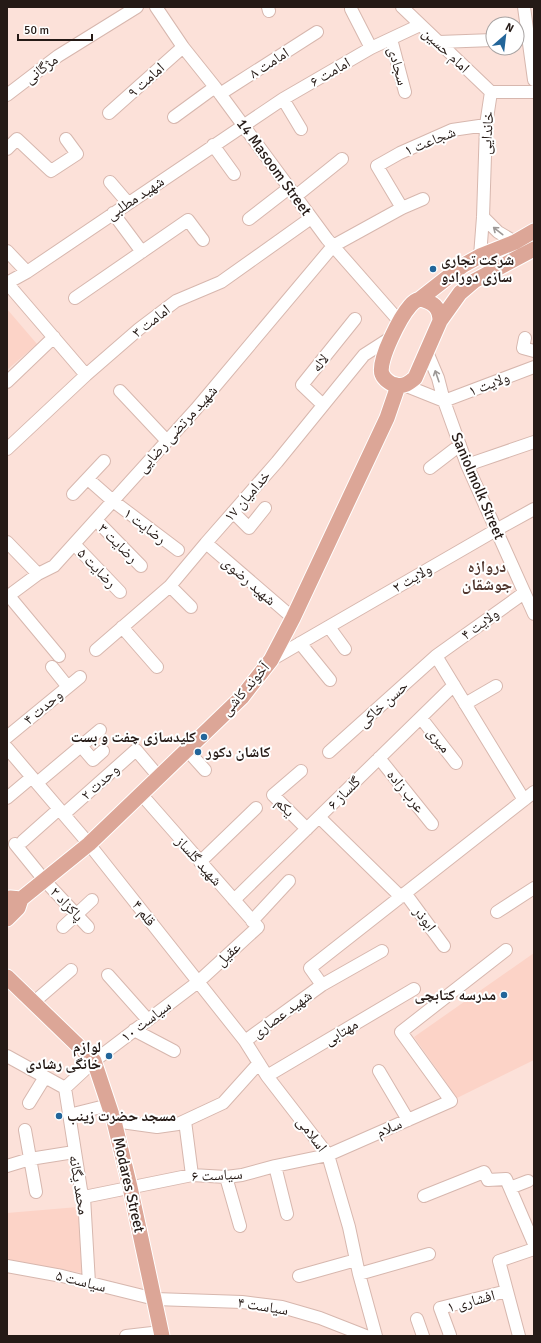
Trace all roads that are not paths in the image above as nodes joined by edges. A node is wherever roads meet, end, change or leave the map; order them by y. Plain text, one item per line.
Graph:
1 (137, 7) edge
2 (156, 7) edge
3 (402, 7) edge
4 (524, 7) edge
5 (351, 9) dead end
6 (420, 25) junction
7 (317, 32) dead end
8 (527, 38) edge
9 (390, 39) junction
10 (485, 40) edge
11 (439, 42) junction
12 (183, 47) junction
13 (371, 48) junction
14 (534, 80) edge
15 (218, 91) junction
16 (405, 92) dead end
17 (491, 92) junction
18 (534, 92) edge
19 (7, 95) edge
20 (283, 99) junction
21 (109, 113) dead end
22 (174, 117) dead end
23 (243, 125) junction
24 (486, 125) junction
25 (301, 129) dead end
26 (66, 139) dead end
27 (213, 145) junction
28 (7, 149) edge
29 (342, 158) dead end
30 (234, 174) dead end
31 (110, 182) dead end
32 (292, 192) junction
33 (422, 199) dead end
34 (128, 203) junction
35 (402, 208) junction
36 (113, 213) junction
37 (483, 217) junction
38 (312, 218) junction
39 (249, 219) dead end
40 (534, 231) edge
41 (203, 240) dead end
42 (515, 242) junction
43 (333, 246) junction
44 (534, 249) edge
45 (7, 251) edge
46 (142, 252) junction
47 (480, 256) junction
48 (26, 272) junction
49 (7, 283) edge
50 (75, 298) dead end
51 (420, 299) junction
52 (355, 320) dead end
53 (440, 321) junction
54 (400, 322) junction
55 (54, 337) junction
56 (392, 337) junction
57 (526, 338) dead end
58 (534, 351) edge
59 (427, 352) junction
60 (534, 367) edge
61 (381, 373) junction
62 (86, 375) junction
63 (7, 382) edge
64 (401, 386) junction
65 (120, 392) dead end
66 (444, 402) junction
67 (323, 405) junction
68 (387, 418) junction
69 (168, 441) junction
70 (534, 442) edge
71 (460, 445) junction
72 (7, 449) edge
73 (104, 461) dead end
74 (468, 465) junction
75 (430, 468) dead end
76 (88, 479) junction
77 (73, 494) dead end
78 (113, 502) junction
79 (265, 508) dead end
80 (534, 509) edge
81 (232, 512) junction
82 (96, 520) junction
83 (496, 530) junction
84 (7, 542) edge
85 (206, 543) junction
86 (74, 544) junction
87 (178, 550) dead end
88 (141, 566) dead end
89 (38, 574) junction
90 (170, 586) junction
91 (120, 592) dead end
92 (524, 592) junction
93 (8, 597) edge
94 (191, 607) dead end
95 (533, 608) edge
96 (293, 618) junction
97 (122, 627) junction
98 (328, 627) junction
99 (300, 643) junction
100 (345, 649) dead end
101 (96, 650) dead end
102 (59, 656) dead end
103 (436, 656) junction
104 (271, 660) junction
105 (52, 667) dead end
106 (158, 667) dead end
107 (80, 677) dead end
108 (330, 680) dead end
109 (454, 685) junction
110 (496, 686) dead end
111 (68, 687) junction
112 (465, 704) junction
113 (421, 718) junction
114 (100, 730) dead end
115 (7, 738) edge
116 (81, 746) junction
117 (7, 748) edge
118 (187, 750) junction
119 (103, 751) dead end
120 (329, 752) dead end
121 (379, 758) junction
122 (456, 763) dead end
123 (205, 770) dead end
124 (301, 771) dead end
125 (159, 777) junction
126 (34, 780) junction
127 (534, 792) edge
128 (141, 794) junction
129 (7, 798) edge
130 (524, 800) junction
131 (256, 808) dead end
132 (61, 811) junction
133 (319, 817) junction
134 (432, 824) dead end
135 (307, 829) junction
136 (19, 842) joint
137 (90, 844) junction
138 (200, 862) junction
139 (45, 881) junction
140 (289, 881) dead end
141 (534, 888) edge
142 (403, 895) junction
143 (11, 898) edge
144 (92, 900) dead end
145 (234, 900) junction
146 (497, 912) dead end
147 (76, 915) junction
148 (7, 919) edge
149 (255, 924) junction
150 (64, 927) dead end
151 (88, 927) dead end
152 (444, 946) dead end
153 (382, 950) dead end
154 (506, 950) dead end
155 (71, 970) dead end
156 (108, 975) dead end
157 (7, 977) edge
158 (198, 982) junction
159 (322, 985) junction
160 (414, 988) dead end
161 (34, 1002) junction
162 (148, 1020) junction
163 (134, 1030) junction
164 (245, 1041) junction
165 (174, 1051) dead end
166 (7, 1056) edge
167 (94, 1061) junction
168 (259, 1063) junction
169 (378, 1070) dead end
170 (267, 1076) junction
171 (45, 1077) junction
172 (65, 1088) junction
173 (29, 1103) dead end
174 (109, 1105) junction
175 (69, 1115) junction
176 (408, 1120) junction
177 (114, 1121) junction
178 (186, 1121) junction
179 (25, 1130) dead end
180 (74, 1152) junction
181 (328, 1155) junction
182 (30, 1159) junction
183 (7, 1166) edge
184 (275, 1166) junction
185 (192, 1175) junction
186 (226, 1177) junction
187 (528, 1181) dead end
188 (130, 1187) junction
189 (510, 1188) junction
190 (36, 1192) dead end
191 (424, 1196) dead end
192 (84, 1197) junction
193 (288, 1214) dead end
194 (240, 1226) dead end
195 (534, 1244) edge
196 (534, 1249) edge
197 (429, 1254) dead end
198 (356, 1260) junction
199 (7, 1266) edge
200 (359, 1274) junction
201 (299, 1276) dead end
202 (89, 1283) junction
203 (507, 1291) junction
204 (155, 1299) junction
205 (417, 1318) dead end
206 (161, 1334) edge
207 (126, 1336) edge
208 (366, 1336) edge
209 (376, 1336) edge
210 (422, 1336) edge
211 (449, 1336) edge
212 (519, 1336) edge

1 - 19 street, مژگانی
2 - 12 street, 14 Masoom Street
3 - 6 street, امام حسین
4 - 8 street
5 - 13 street
6 - 9 street, امامت ۶
6 - 11 street, امام حسین
7 - 15 street, امامت ۸
8 - 14 street
9 - 13 street, امامت ۶
9 - 16 street, سجادی
10 - 11 street
11 - 17 street, امام حسین
12 - 15 street, 14 Masoom Street
12 - 21 street, امامت ۹
13 - 20 street, امامت ۶
15 - 22 street, امامت ۸
15 - 23 street, 14 Masoom Street
17 - 18 street, خاندایی
17 - 24 street, خاندایی
20 - 23 street, امامت ۶
20 - 25 street
23 - 27 street, شهید مطلبی
23 - 32 street, 14 Masoom Street
24 - 35 street, شجاعت ۱
24 - 37 street, خاندایی
26 - 28 street
27 - 30 street
27 - 34 street, شهید مطلبی
29 - 32 street
31 - 34 street
32 - 38 street, 14 Masoom Street
32 - 39 street
33 - 35 street
34 - 36 street, شهید مطلبی
35 - 43 street
36 - 46 street
36 - 48 street, شهید مطلبی
42 -> 37 street
37 - 47 street, خاندایی
38 - 43 street, 14 Masoom Street
38 - 62 street, امامت ۳
40 - 42 main road
41 - 46 street
42 - 47 main road
43 - 54 street, 14 Masoom Street
43 - 69 street, شهید مرتضی رضایی
44 - 53 main road
45 - 48 street
46 - 50 street
47 - 51 main road
48 - 49 street, شهید مطلبی
49 - 55 street
51 - 53 main road
51 - 54 main road
52 - 67 street, لاله
53 - 59 main road
54 - 56 main road
55 - 62 street
55 - 63 street
56 - 61 main road
56 - 67 street, خدامیان ۱۷
57 - 58 street
59 - 64 main road
66 -> 59 street, Saniolmolk Street
60 - 66 street, ولایت ۱
61 - 64 main road
61 - 68 main road
62 - 72 street, امامت ۳
64 - 66 street
64 - 68 main road, آخوند کاشی
65 - 69 street
66 - 71 street, Saniolmolk Street
67 - 81 street, خدامیان ۱۷
68 - 96 main road, آخوند کاشی
69 - 78 street, شهید مرتضی رضایی
70 - 74 street
71 - 74 street, Saniolmolk Street
71 - 75 street
73 - 76 street
74 - 83 street, Saniolmolk Street
76 - 77 street
76 - 78 street, رضایت ۱
78 - 82 street, شهید مرتضی رضایی
78 - 87 street, رضایت ۱
79 - 81 street
80 - 83 street, ولایت ۲
81 - 85 street, خدامیان ۱۷
82 - 86 street, شهید مرتضی رضایی
82 - 88 street, رضایت ۳
83 - 92 street, Saniolmolk Street
83 - 98 street, ولایت ۲
84 - 89 street
85 - 90 street, خدامیان ۱۷
85 - 96 street, شهید رضوی
86 - 89 street, شهید مرتضی رضایی
86 - 91 street, رضایت ۵
89 - 93 street, شهید مرتضی رضایی
90 - 94 street
90 - 97 street, خدامیان ۱۷
92 - 95 street, Saniolmolk Street
92 - 103 street, ولایت ۴
93 - 102 street
96 - 104 main road, آخوند کاشی
97 - 101 street, خدامیان ۱۷
97 - 106 street
98 - 99 street, ولایت ۲
98 - 100 street
99 - 104 street, ولایت ۲
99 - 108 street
103 - 109 street
103 - 120 street, حسن خاکی
104 - 118 main road, آخوند کاشی
105 - 111 street
107 - 111 street, وحدت ۴
109 - 112 street
109 - 113 street, گلساز ۶
110 - 112 street
111 - 115 street, وحدت ۴
112 - 130 street
113 - 121 street, گلساز ۶
113 - 122 street, میری
114 - 116 street
116 - 119 street
116 - 126 street
117 - 126 street, قلم ۴
118 - 123 street
118 - 125 main road, آخوند کاشی
121 - 133 street, گلساز ۶
121 - 134 street, عرب زاده
124 - 135 street, یکم
125 - 128 main road, آخوند کاشی
125 - 132 street, وحدت ۲
126 - 129 street
126 - 132 street, قلم ۴
127 - 130 street
128 - 137 main road, آخوند کاشی
128 - 138 street, شهید گلساز
130 - 142 street
131 - 138 street
132 - 136 street, وحدت ۲
132 - 137 street, قلم ۴
133 - 135 street, گلساز ۶
133 - 142 street, ابوذر
135 - 145 street, گلساز ۶
136 - 139 street, پاکزاد ۲
137 - 139 main road, آخوند کاشی
137 - 158 street, قلم ۴
138 - 145 street, شهید گلساز
139 - 143 main road, آخوند کاشی
139 - 147 street, پاکزاد ۲
140 - 149 street, عقیل
141 - 146 street
142 - 152 street, ابوذر
142 - 159 street, شهید عصاری
143 - 148 main road, آخوند کاشی
144 - 147 street
145 - 149 street, شهید گلساز
147 - 150 street
147 - 151 street, پاکزاد ۲
149 - 158 street, عقیل
153 - 159 street
154 - 176 street, سلام
155 - 161 street
156 - 162 street
157 - 161 main road, Modares Street
158 - 162 street, سیاست ۱۰
158 - 164 street, اسلامی
159 - 164 street, شهید عصاری
160 - 170 street, مهتابی
161 - 167 main road, Modares Street
162 - 163 street, سیاست ۱۰
163 - 165 street
163 - 167 street, سیاست ۱۰
164 - 168 street, اسلامی
166 - 171 street
167 - 172 street, سیاست ۱۰
167 - 174 main road, Modares Street
168 - 170 street, اسلامی
168 - 178 street
169 - 176 street
170 - 181 street, اسلامی
171 - 172 street
171 - 173 street
172 - 175 street, محمد یگانه
174 - 175 street
174 - 177 main road, Modares Street
175 - 180 street, محمد یگانه
176 - 181 street, سلام
177 - 178 street
177 - 188 main road, Modares Street
178 - 185 street
179 - 182 street
180 - 182 street
180 - 192 street, محمد یگانه
181 - 184 street, سیاست ۶
181 - 198 street, اسلامی
182 - 183 street
182 - 190 street
184 - 186 street, سیاست ۶
184 - 193 street
185 - 186 street, سیاست ۶
185 - 188 street, سیاست ۶
186 - 194 street
187 - 189 street
188 - 192 street, سیاست ۶
188 - 204 main road, Modares Street
189 - 191 street
189 - 195 street
192 - 202 street, محمد یگانه
196 - 203 street
197 - 200 street
198 - 200 street, اسلامی
198 - 201 street
199 - 202 street, سیاست ۵
200 - 209 street, اسلامی
202 - 204 street, سیاست ۵
203 - 211 street, افشاری ۱
203 - 212 street
204 - 206 main road, Modares Street
204 - 208 street, سیاست ۴
205 - 210 street
206 - 207 street

